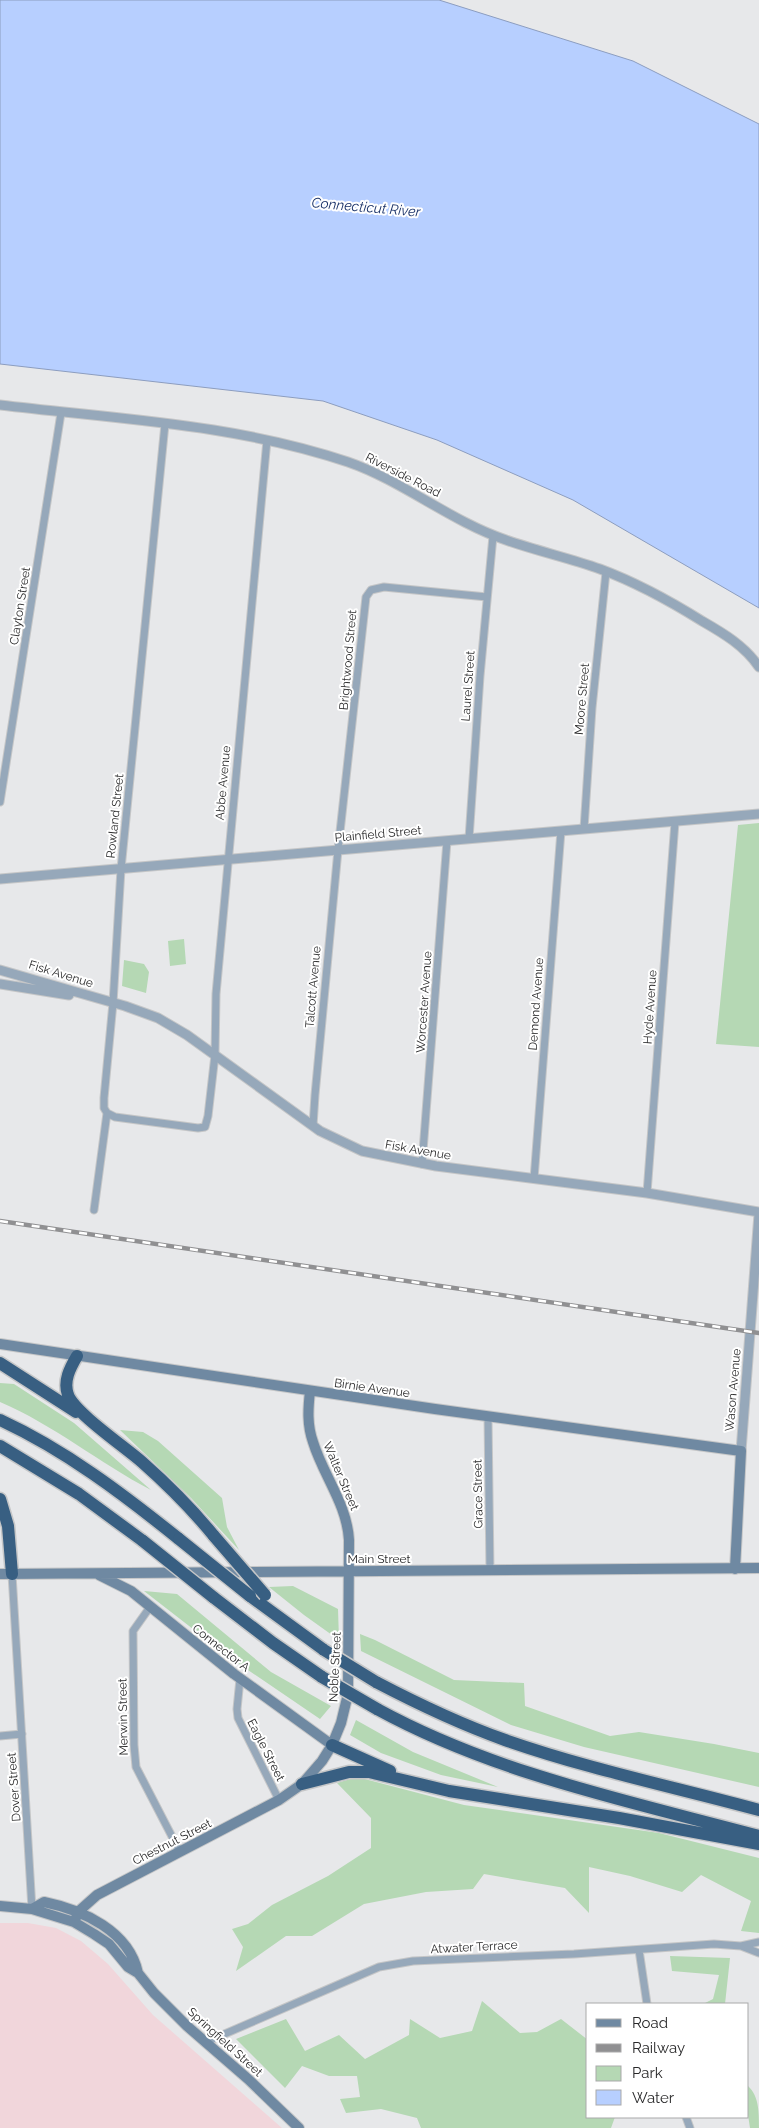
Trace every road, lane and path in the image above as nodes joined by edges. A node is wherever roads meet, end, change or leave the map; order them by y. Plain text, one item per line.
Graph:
1 (0, 405) edge
2 (62, 413) junction
3 (165, 424) junction
4 (267, 440) junction
5 (493, 536) junction
6 (606, 572) junction
7 (487, 597) junction
8 (759, 667) edge
9 (0, 802) edge
10 (759, 814) edge
11 (675, 822) junction
12 (584, 829) junction
13 (561, 831) junction
14 (470, 839) junction
15 (447, 841) junction
16 (338, 850) junction
17 (228, 860) junction
18 (121, 868) junction
19 (0, 879) edge
20 (0, 970) edge
21 (0, 984) edge
22 (113, 1003) junction
23 (215, 1055) junction
24 (107, 1113) junction
25 (313, 1126) junction
26 (422, 1164) junction
27 (534, 1179) junction
28 (647, 1193) junction
29 (94, 1210) dead end
30 (759, 1213) edge
31 (0, 1344) edge
32 (77, 1356) junction
33 (0, 1363) edge
34 (310, 1391) junction
35 (488, 1417) junction
36 (0, 1420) edge
37 (117, 1441) junction
38 (0, 1446) edge
39 (741, 1451) junction
40 (2, 1505) edge
41 (0, 1535) edge
42 (735, 1568) junction
43 (759, 1568) edge
44 (490, 1571) junction
45 (350, 1572) junction
46 (94, 1573) junction
47 (6, 1574) edge
48 (150, 1607) junction
49 (306, 1638) junction
50 (240, 1679) junction
51 (22, 1734) junction
52 (0, 1736) edge
53 (332, 1745) junction
54 (416, 1782) junction
55 (302, 1784) junction
56 (279, 1800) junction
57 (759, 1810) edge
58 (759, 1836) edge
59 (759, 1844) edge
60 (180, 1852) junction
61 (0, 1906) edge
62 (32, 1909) junction
63 (78, 1911) junction
64 (74, 1922) junction
65 (759, 1942) edge
66 (741, 1946) junction
67 (638, 1950) junction
68 (759, 1953) edge
69 (138, 1973) junction
70 (647, 2003) edge
71 (206, 2042) junction
72 (298, 2128) edge

1 - 2 street, Riverside Road
2 - 3 street, Riverside Road
2 - 9 street, Clayton Street
3 - 4 street, Riverside Road
3 - 18 street, Rowland Street
4 - 5 street, Riverside Road
4 - 17 street, Abbe Avenue
5 - 6 street, Riverside Road
5 - 7 street, Laurel Street
6 - 8 street, Riverside Road
6 - 12 street, Moore Street
7 - 14 street, Laurel Street
7 - 16 street, Brightwood Street
10 - 11 street, Plainfield Street
11 - 12 street, Plainfield Street
11 - 28 street, Hyde Avenue
12 - 13 street, Plainfield Street
13 - 14 street, Plainfield Street
13 - 27 street, Demond Avenue
14 - 15 street, Plainfield Street
15 - 16 street, Plainfield Street
15 - 26 street, Worcester Avenue
16 - 17 street, Plainfield Street
16 - 25 street, Talcott Avenue
17 - 18 street, Plainfield Street
17 - 23 street, Abbe Avenue
18 - 19 street, Plainfield Street
18 - 22 street, Rowland Street
20 - 22 street, Fisk Avenue
21 - 22 street, Fisk Avenue
22 - 23 street, Fisk Avenue
22 - 24 street, Rowland Street
23 - 24 street, Abbe Avenue
23 - 25 street, Fisk Avenue
24 - 29 street, Rowland Street
25 - 26 street, Fisk Avenue
26 - 27 street, Fisk Avenue
27 - 28 street, Fisk Avenue
28 - 30 street, Fisk Avenue
30 - 39 street, Wason Avenue
31 - 32 main road, Birnie Avenue
32 - 34 main road, Birnie Avenue
32 - 37 highway
33 - 37 highway
34 - 35 main road, Birnie Avenue
34 - 45 main road, Walter Street
35 - 39 main road, Birnie Avenue
35 - 44 street, Grace Street
36 - 49 highway, bridge
37 - 49 highway, bridge
38 - 58 highway, bridge
39 - 42 main road, Wason Avenue
40 - 41 highway
40 - 47 highway
42 - 43 main road, Main Street
42 - 44 main road, Main Street
44 - 45 main road, Main Street
45 - 46 main road, Main Street
45 - 53 main road, Noble Street
46 - 47 main road, Main Street
46 - 48 main road, Connector A
47 - 51 street, Dover Street
48 - 50 main road, Connector A
48 - 60 street, Merwin Street
49 - 57 highway, bridge
50 - 53 main road, Connector A
50 - 56 street, Eagle Street
51 - 52 street
51 - 62 street, Dover Street
53 - 54 highway
53 - 55 main road, Noble Street
54 - 55 highway
54 - 59 highway
55 - 56 main road, Noble Street
56 - 60 main road, Chestnut Street
60 - 63 main road, Chestnut Street
61 - 62 main road
62 - 63 main road
62 - 64 main road
63 - 64 main road, Chestnut Street
63 - 69 main road, Springfield Street
64 - 69 main road, Springfield Street
65 - 66 street, Atwater Terrace
66 - 67 street, Atwater Terrace
66 - 68 street
67 - 70 street
67 - 71 street, Atwater Terrace
69 - 71 main road, Springfield Street
71 - 72 main road, Springfield Street

